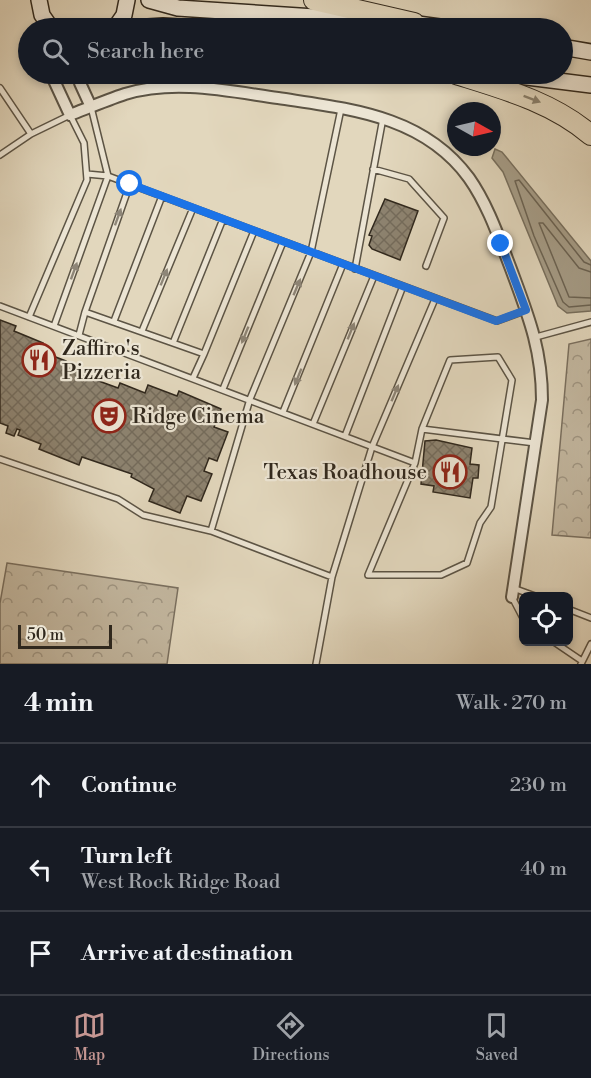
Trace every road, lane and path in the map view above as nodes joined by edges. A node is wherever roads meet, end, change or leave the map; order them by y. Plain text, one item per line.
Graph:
1 (24, 0) edge
2 (127, 0) edge
3 (149, 0) edge
4 (314, 0) edge
5 (43, 16) edge
6 (122, 18) edge
7 (335, 18) edge
8 (392, 18) edge
9 (573, 49) edge
10 (591, 52) edge
11 (573, 83) edge
12 (56, 84) edge
13 (80, 84) edge
14 (487, 84) edge
15 (591, 85) edge
16 (0, 88) edge
17 (91, 107) junction
18 (341, 108) junction
19 (70, 115) junction
20 (383, 117) junction
21 (31, 134) junction
22 (591, 135) edge
23 (0, 155) edge
24 (373, 169) junction
25 (87, 174) junction
26 (108, 176) junction
27 (130, 184) junction
28 (162, 196) junction
29 (193, 208) junction
30 (223, 219) junction
31 (254, 231) junction
32 (283, 242) junction
33 (312, 252) junction
34 (343, 264) junction
35 (426, 266) dead end
36 (355, 268) junction
37 (374, 276) junction
38 (403, 286) junction
39 (435, 299) junction
40 (0, 306) edge
41 (526, 310) junction
42 (85, 312) junction
43 (29, 317) junction
44 (114, 321) junction
45 (591, 322) edge
46 (54, 326) junction
47 (142, 331) junction
48 (79, 335) junction
49 (536, 337) junction
50 (173, 343) junction
51 (204, 354) junction
52 (193, 378) junction
53 (222, 389) junction
54 (250, 399) junction
55 (283, 412) junction
56 (314, 424) junction
57 (422, 429) junction
58 (345, 436) junction
59 (502, 439) junction
60 (535, 443) junction
61 (372, 447) junction
62 (0, 459) edge
63 (415, 463) junction
64 (211, 531) junction
65 (332, 577) junction
66 (512, 593) junction
67 (519, 594) edge
68 (519, 609) edge
69 (573, 611) edge
70 (591, 618) edge
71 (591, 644) edge
72 (560, 646) edge
73 (582, 662) edge
74 (316, 664) edge

1 - 5 main road
2 - 6 main road
3 - 7 main road
4 - 8 highway
9 - 10 main road
11 - 15 main road
12 - 19 street
13 - 17 street
14 -> 22 highway
16 - 21 lane
17 - 18 street
17 - 19 street
17 - 26 lane
18 - 20 street
18 - 33 lane
19 - 21 lane
19 - 25 lane
20 - 24 lane
20 - 41 street
21 - 23 lane
24 - 35 lane
24 - 36 lane
25 - 26 lane
25 - 43 lane
26 - 27 lane
46 -> 26 lane
27 - 28 lane
42 -> 27 lane
28 - 29 lane
28 - 44 lane
29 - 30 lane
47 -> 29 lane
30 - 31 lane
30 - 50 lane
31 - 32 lane
31 - 51 lane
32 - 33 lane
32 -> 53 lane
33 - 34 lane
54 -> 33 lane
34 - 36 lane
34 -> 55 lane
36 - 37 lane
37 - 38 lane
56 -> 37 lane
38 - 39 lane
38 - 58 lane
39 - 41 lane
61 -> 39 lane
40 - 43 lane
41 - 49 street
42 - 44 lane
42 - 48 lane
43 - 46 lane
44 - 47 lane
45 - 49 lane
46 - 48 lane
47 - 50 lane
48 - 52 lane
49 - 60 street
50 - 51 lane
51 - 52 lane
52 - 53 lane
53 - 54 lane
54 - 55 lane
54 - 64 lane
55 - 56 lane
56 - 58 lane
57 - 59 lane
57 - 59 lane
57 - 63 lane
58 - 61 lane
59 - 60 lane
59 - 63 lane
60 - 66 street
61 - 63 lane
61 - 65 lane
62 - 64 lane
64 - 65 lane
65 - 74 lane
66 - 67 lane
66 - 68 lane
69 - 70 lane
71 - 73 lane
72 - 73 lane

